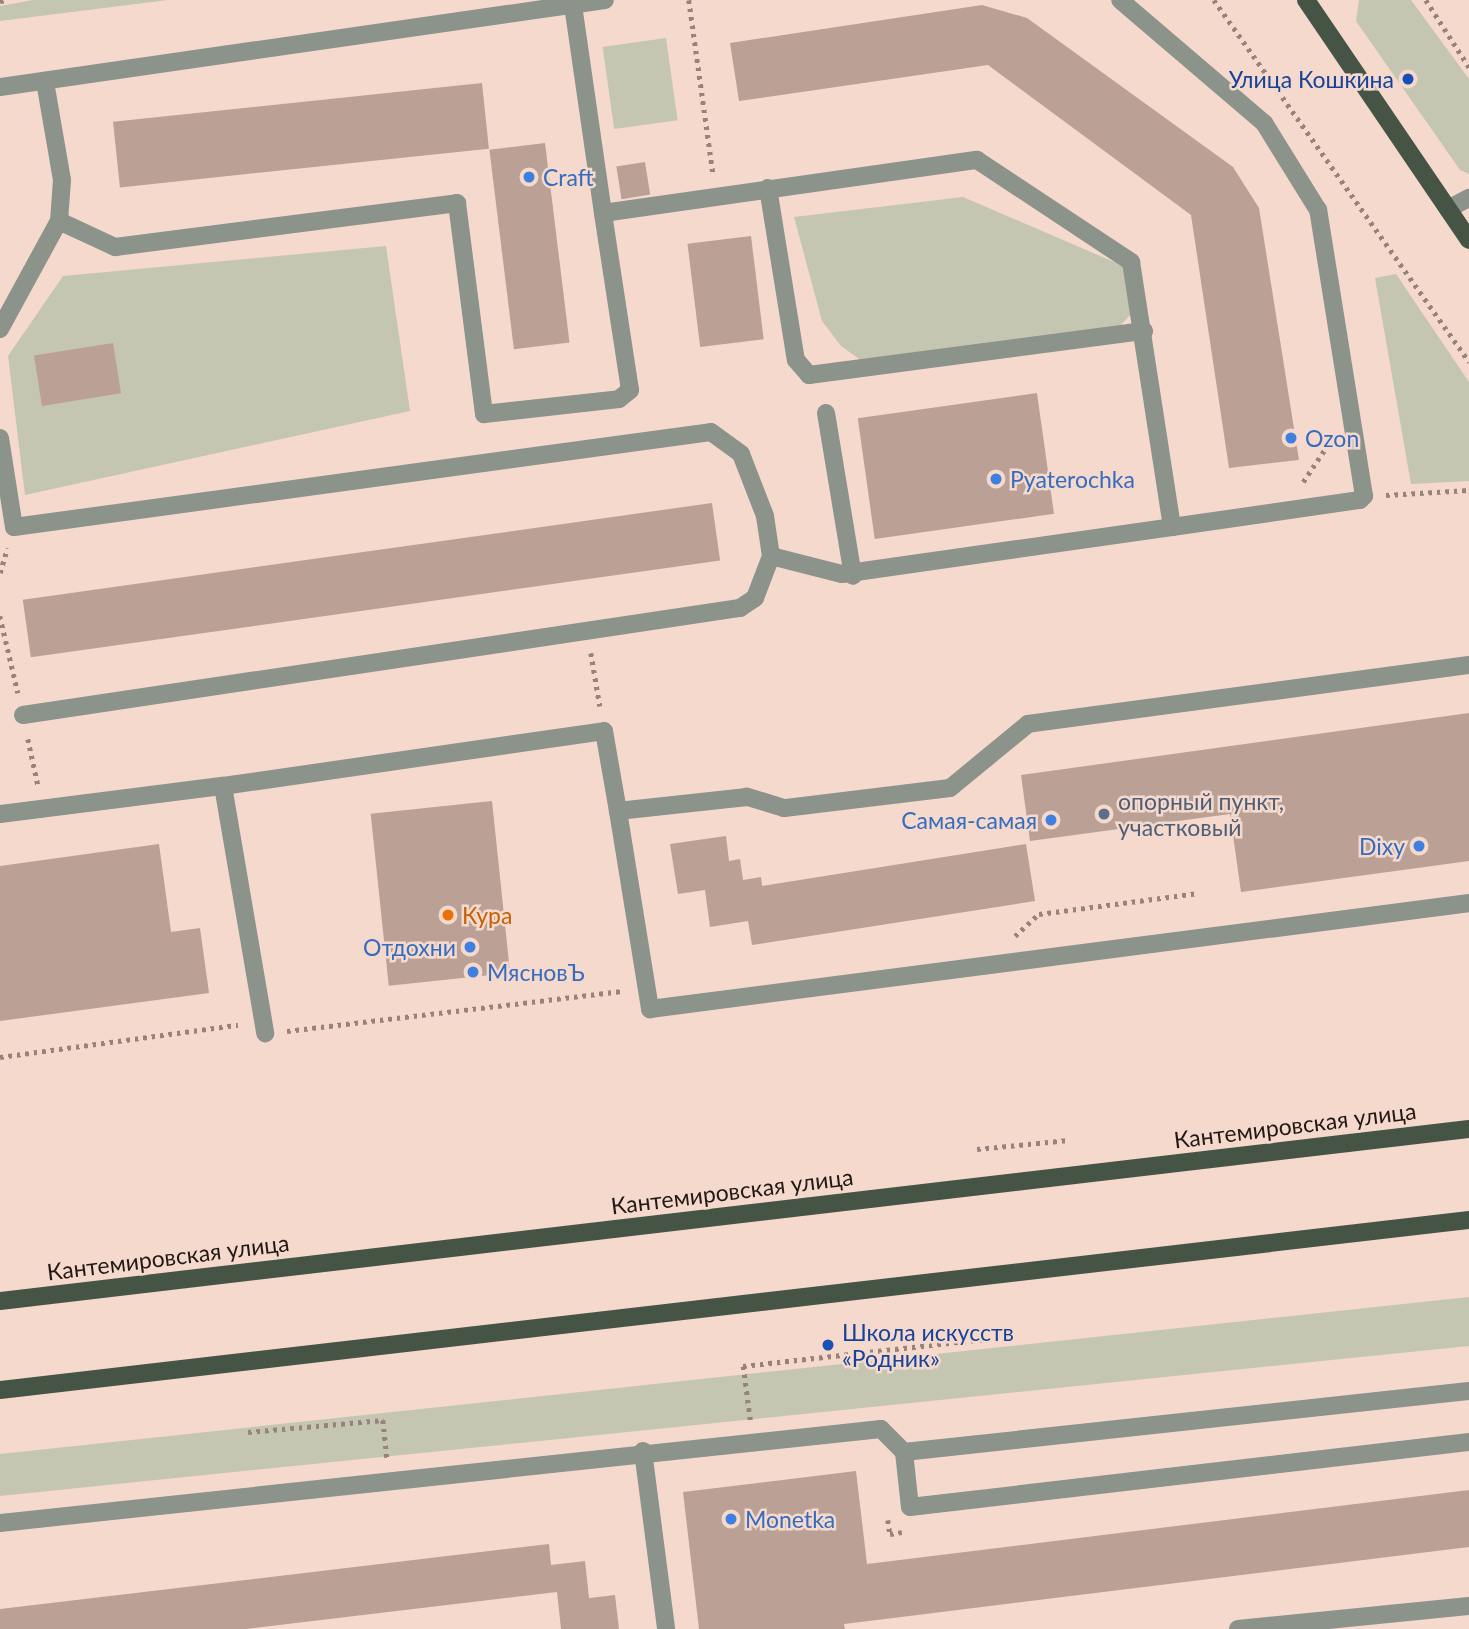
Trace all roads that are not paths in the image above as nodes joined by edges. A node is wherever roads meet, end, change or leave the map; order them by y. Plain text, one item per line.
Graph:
1 (605, 0) edge
2 (1119, 0) edge
3 (1306, 0) edge
4 (573, 5) junction
5 (45, 82) junction
6 (0, 87) edge
7 (768, 188) junction
8 (1469, 198) edge
9 (1448, 209) junction
10 (603, 213) junction
11 (59, 221) junction
12 (1469, 240) edge
13 (0, 328) edge
14 (1144, 331) junction
15 (826, 413) dead end
16 (0, 438) edge
17 (1172, 527) junction
18 (771, 556) junction
19 (853, 576) junction
20 (1469, 665) edge
21 (23, 715) road end
22 (223, 786) junction
23 (618, 811) junction
24 (0, 814) edge
25 (1469, 903) edge
26 (264, 1027) road end
27 (1469, 1129) edge
28 (1469, 1220) edge
29 (0, 1301) edge
30 (0, 1390) edge
31 (1469, 1391) edge
32 (1469, 1442) edge
33 (643, 1451) junction
34 (904, 1452) junction
35 (0, 1523) edge
36 (1469, 1606) edge
37 (666, 1629) edge
38 (1238, 1629) edge

1 - 4 lane
2 - 17 lane
3 - 9 main road
4 - 5 lane
4 - 10 lane
5 - 6 lane
5 - 11 lane
7 - 10 lane
7 - 14 lane
7 - 14 lane
8 - 9 lane
9 - 12 main road
10 - 11 lane
11 - 13 lane
14 - 17 lane
15 - 19 lane
16 - 18 lane
17 - 19 lane
18 - 19 lane
18 - 21 lane
20 - 23 lane
22 - 23 lane
22 - 24 lane
22 - 26 lane
23 - 25 lane
27 - 29 main road, Кантемировская улица
28 - 30 main road
31 - 34 lane
32 - 34 lane
33 - 34 lane
33 - 35 lane
33 - 37 lane
36 - 38 lane

